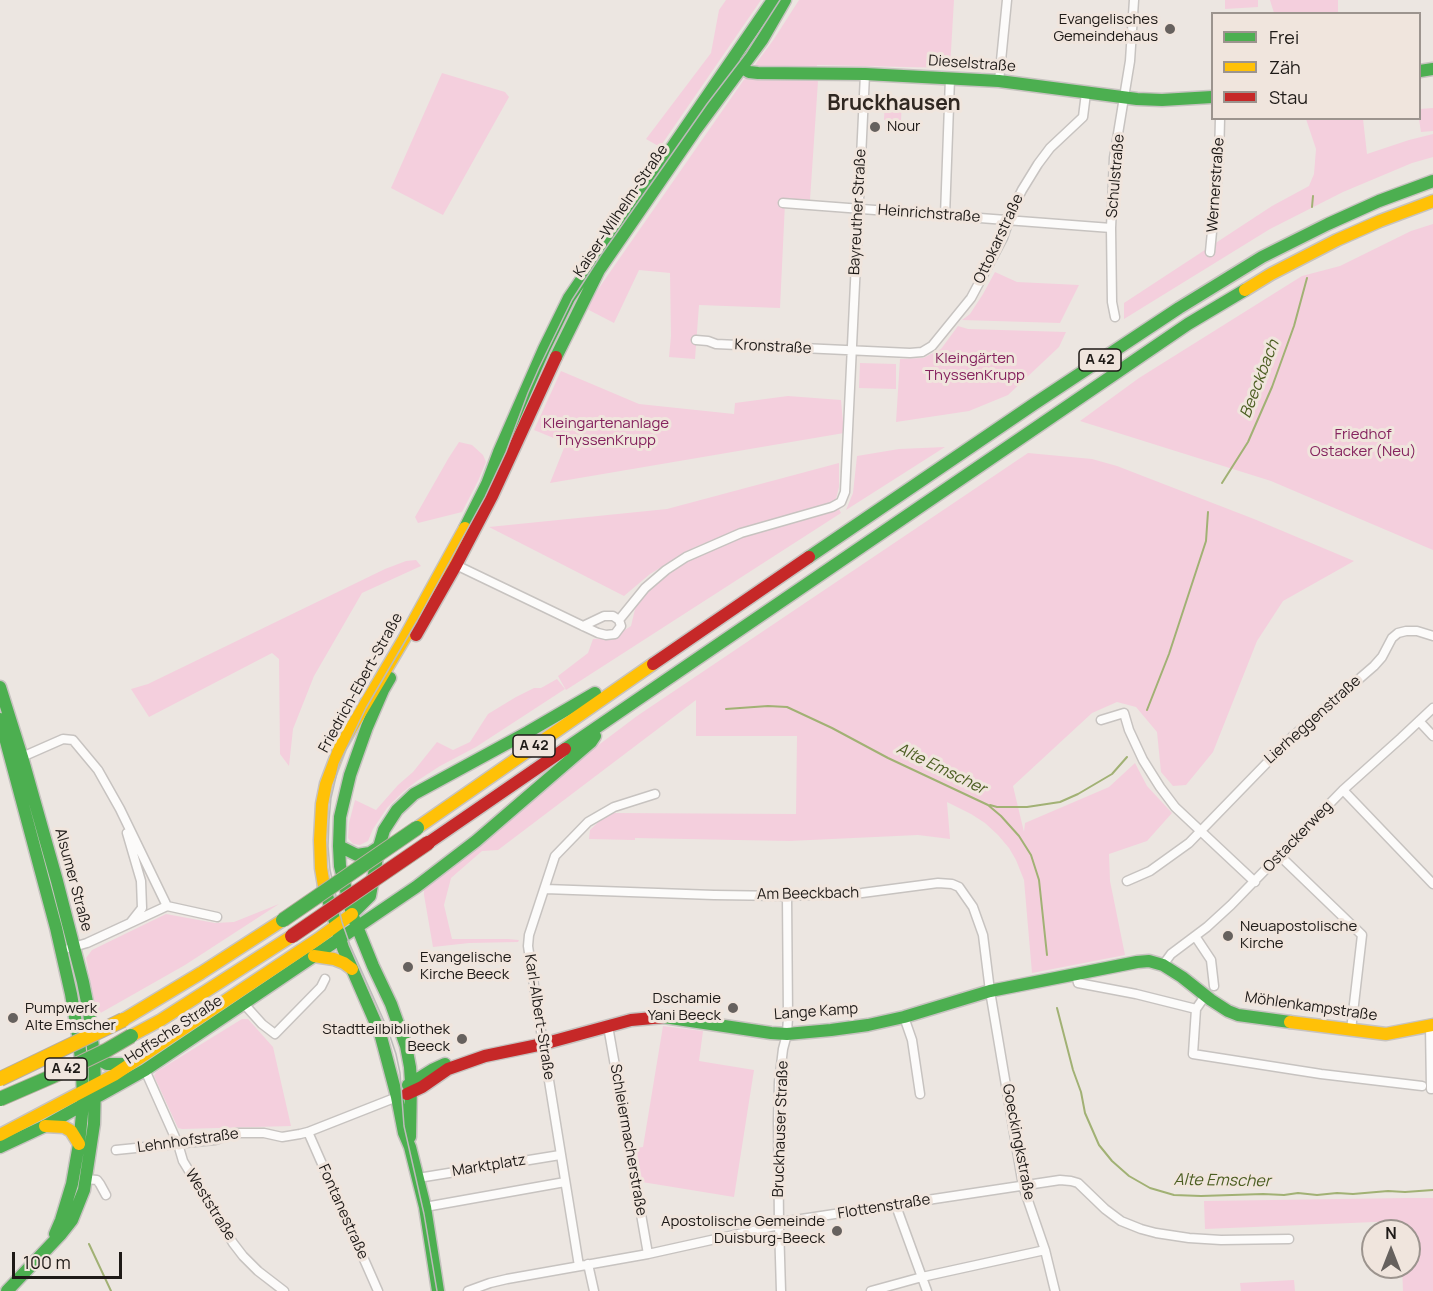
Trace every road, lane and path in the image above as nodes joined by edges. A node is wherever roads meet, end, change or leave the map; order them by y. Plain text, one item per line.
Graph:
1 (773, 0) edge
2 (785, 0) edge
3 (1007, 0) edge
4 (1134, 0) edge
5 (737, 65) junction
6 (865, 74) junction
7 (950, 78) junction
8 (999, 81) junction
9 (1086, 93) junction
10 (1211, 97) edge
11 (1125, 98) junction
12 (1220, 120) edge
13 (1433, 181) edge
14 (1433, 201) edge
15 (783, 203) dead end
16 (858, 209) junction
17 (945, 216) junction
18 (1009, 220) junction
19 (1111, 228) junction
20 (1210, 252) dead end
21 (1115, 317) dead end
22 (696, 340) dead end
23 (851, 351) junction
24 (475, 520) joint
25 (452, 563) junction
26 (619, 620) junction
27 (584, 626) junction
28 (1433, 636) edge
29 (652, 664) junction
30 (0, 687) edge
31 (1433, 708) edge
32 (0, 719) edge
33 (1101, 720) dead end
34 (1419, 721) junction
35 (604, 722) junction
36 (1433, 736) edge
37 (22, 757) junction
38 (1343, 790) junction
39 (655, 794) dead end
40 (120, 809) junction
41 (1200, 832) junction
42 (339, 846) junction
43 (379, 847) junction
44 (1280, 856) junction
45 (1127, 881) dead end
46 (1255, 882) junction
47 (1433, 884) edge
48 (545, 889) junction
49 (787, 896) junction
50 (167, 906) junction
51 (217, 917) dead end
52 (354, 920) junction
53 (131, 923) junction
54 (338, 932) junction
55 (1195, 936) junction
56 (67, 949) junction
57 (314, 956) junction
58 (1163, 965) junction
59 (353, 970) junction
60 (1076, 975) junction
61 (325, 979) dead end
62 (990, 991) junction
63 (1209, 991) junction
64 (244, 1004) junction
65 (1196, 1009) junction
66 (904, 1017) junction
67 (1432, 1025) edge
68 (608, 1026) junction
69 (1351, 1030) junction
70 (787, 1034) junction
71 (543, 1044) junction
72 (408, 1056) junction
73 (485, 1056) junction
74 (94, 1057) junction
75 (440, 1066) junction
76 (139, 1067) junction
77 (0, 1079) edge
78 (1422, 1086) dead end
79 (411, 1087) junction
80 (1431, 1089) dead end
81 (89, 1094) junction
82 (920, 1094) dead end
83 (397, 1097) junction
84 (0, 1099) edge
85 (45, 1126) junction
86 (308, 1132) junction
87 (0, 1135) edge
88 (79, 1144) junction
89 (178, 1144) junction
90 (0, 1147) edge
91 (410, 1147) junction
92 (116, 1150) dead end
93 (560, 1155) junction
94 (418, 1178) junction
95 (86, 1179) junction
96 (565, 1182) junction
97 (1023, 1186) junction
98 (106, 1195) dead end
99 (896, 1206) junction
100 (425, 1207) junction
101 (779, 1225) junction
102 (1289, 1239) dead end
103 (47, 1248) junction
104 (1045, 1250) junction
105 (648, 1254) junction
106 (583, 1265) junction
107 (922, 1278) junction
108 (7, 1291) edge
109 (284, 1291) edge
110 (378, 1291) edge
111 (438, 1291) edge
112 (468, 1291) edge
113 (594, 1291) edge
114 (781, 1291) edge
115 (872, 1291) edge
116 (927, 1291) edge
117 (1055, 1291) edge

1 - 5 main road, Kaiser-Wilhelm-Straße
2 - 5 main road, Kaiser-Wilhelm-Straße
3 - 8 street
4 - 11 street, Schulstraße
5 - 6 main road, Dieselstraße
5 - 24 main road, Kaiser-Wilhelm-Straße
6 - 7 main road, Dieselstraße
6 - 16 street, Bayreuther Straße
7 - 8 main road, Dieselstraße
7 - 17 street
8 - 9 main road, Dieselstraße
9 - 11 main road, Dieselstraße
9 - 18 street, Ottokarstraße
10 - 11 main road, Dieselstraße
11 - 19 street, Schulstraße
12 - 20 street, Wernerstraße
13 - 29 main road, A 42
14 - 35 main road, A 42
15 - 16 street, Heinrichstraße
16 - 17 street, Heinrichstraße
16 - 23 street, Bayreuther Straße
17 - 18 street, Heinrichstraße
18 - 19 street, Heinrichstraße
18 - 23 street, Ottokarstraße
19 - 21 street, Schulstraße
22 - 23 street, Kronstraße
23 - 26 street, Bayreuther Straße
24 - 25 main road, Friedrich-Ebert-Straße
25 - 27 street
25 - 42 main road, Friedrich-Ebert-Straße
25 - 54 main road, Friedrich-Ebert-Straße
26 - 27 street
26 - 27 street
28 - 41 street, Lierheggenstraße
29 - 43 main road
29 - 77 main road, A 42, bridge
30 - 37 main road, Alsumer Straße
31 - 34 street, Ostackerweg
32 - 56 main road, Alsumer Straße
33 - 41 street
34 - 36 street
34 - 38 street, Ostackerweg
35 - 52 main road, Hoffsche Straße
35 - 84 main road, A 42, bridge
37 - 40 street
37 - 56 main road, Alsumer Straße
38 - 44 street, Ostackerweg
38 - 47 street
39 - 48 street, Karl-Albert-Straße
40 - 50 street
40 - 53 street
41 - 45 street, Lierheggenstraße
41 - 46 street
42 - 43 main road
42 - 52 main road, Friedrich-Ebert-Straße
43 - 52 main road
44 - 46 street, Ostackerweg
44 - 69 street
46 - 55 street, Ostackerweg
48 - 49 street, Am Beeckbach
48 - 71 street, Karl-Albert-Straße
49 - 62 street, Am Beeckbach
49 - 70 street, Bruckhauser Straße
50 - 51 street
50 - 53 street
52 - 54 main road, Hoffsche Straße
52 - 72 main road, Friedrich-Ebert-Straße
53 - 56 street
54 - 57 main road, Hoffsche Straße
54 - 59 main road, Friedrich-Ebert-Straße
54 - 76 main road, Hoffsche Straße
55 - 58 street, Ostackerweg
55 - 63 street
56 - 74 main road, Alsumer Straße
56 - 81 main road, Alsumer Straße
57 - 59 main road
57 - 64 main road, Hoffsche Straße
58 - 60 main road, Lange Kamp
58 - 63 main road, Möhlenkampstraße
59 - 83 main road, Friedrich-Ebert-Straße
60 - 62 main road, Lange Kamp
60 - 65 street
61 - 64 street
62 - 66 main road, Lange Kamp
62 - 97 street, Goeckingkstraße
63 - 65 street
63 - 69 main road, Möhlenkampstraße
64 - 76 main road, Hoffsche Straße
65 - 78 street
66 - 70 main road, Lange Kamp
66 - 82 street
67 - 69 main road, Möhlenkampstraße
67 - 80 street
68 - 70 main road, Lange Kamp
68 - 71 main road, Lange Kamp
68 - 105 street, Schleiermacherstraße
70 - 101 street, Bruckhauser Straße
71 - 73 main road, Lange Kamp
71 - 93 street, Karl-Albert-Straße
72 - 75 main road
72 - 79 main road, Friedrich-Ebert-Straße
73 - 75 main road, Lange Kamp
73 - 79 main road, Lange Kamp
74 - 76 main road
74 - 81 main road, Alsumer Straße
75 - 79 main road, Lange Kamp
76 - 81 main road, Hoffsche Straße
76 - 89 street, Weststraße
79 - 83 main road, Lange Kamp
79 - 91 main road, Friedrich-Ebert-Straße
81 - 85 main road, Hoffsche Straße
81 - 87 main road, Hoffsche Straße
81 - 88 main road
81 - 95 main road
83 - 86 street, Lehnhofstraße
83 - 91 main road, Friedrich-Ebert-Straße
85 - 88 main road
85 - 90 main road, Hoffsche Straße
86 - 89 street, Lehnhofstraße
86 - 110 street, Fontanestraße
88 - 103 main road
89 - 92 street, Lehnhofstraße
89 - 109 street, Weststraße
91 - 94 main road, Friedrich-Ebert-Straße
93 - 94 street, Marktplatz
93 - 96 street, Karl-Albert-Straße
94 - 100 main road, Friedrich-Ebert-Straße
95 - 98 street
95 - 103 main road
96 - 100 street, Marktplatz
96 - 106 street, Karl-Albert-Straße
97 - 99 street, Flottenstraße
97 - 102 street, Flottenstraße
97 - 104 street, Goeckingkstraße
99 - 101 street, Flottenstraße
99 - 107 street
100 - 111 main road, Friedrich-Ebert-Straße
101 - 105 street, Flottenstraße
101 - 114 street, Bruckhauser Straße
103 - 108 main road
104 - 107 street
104 - 117 street, Goeckingkstraße
105 - 106 street, Flottenstraße
106 - 112 street, Flottenstraße
106 - 113 street, Karl-Albert-Straße
107 - 115 street
107 - 116 street

